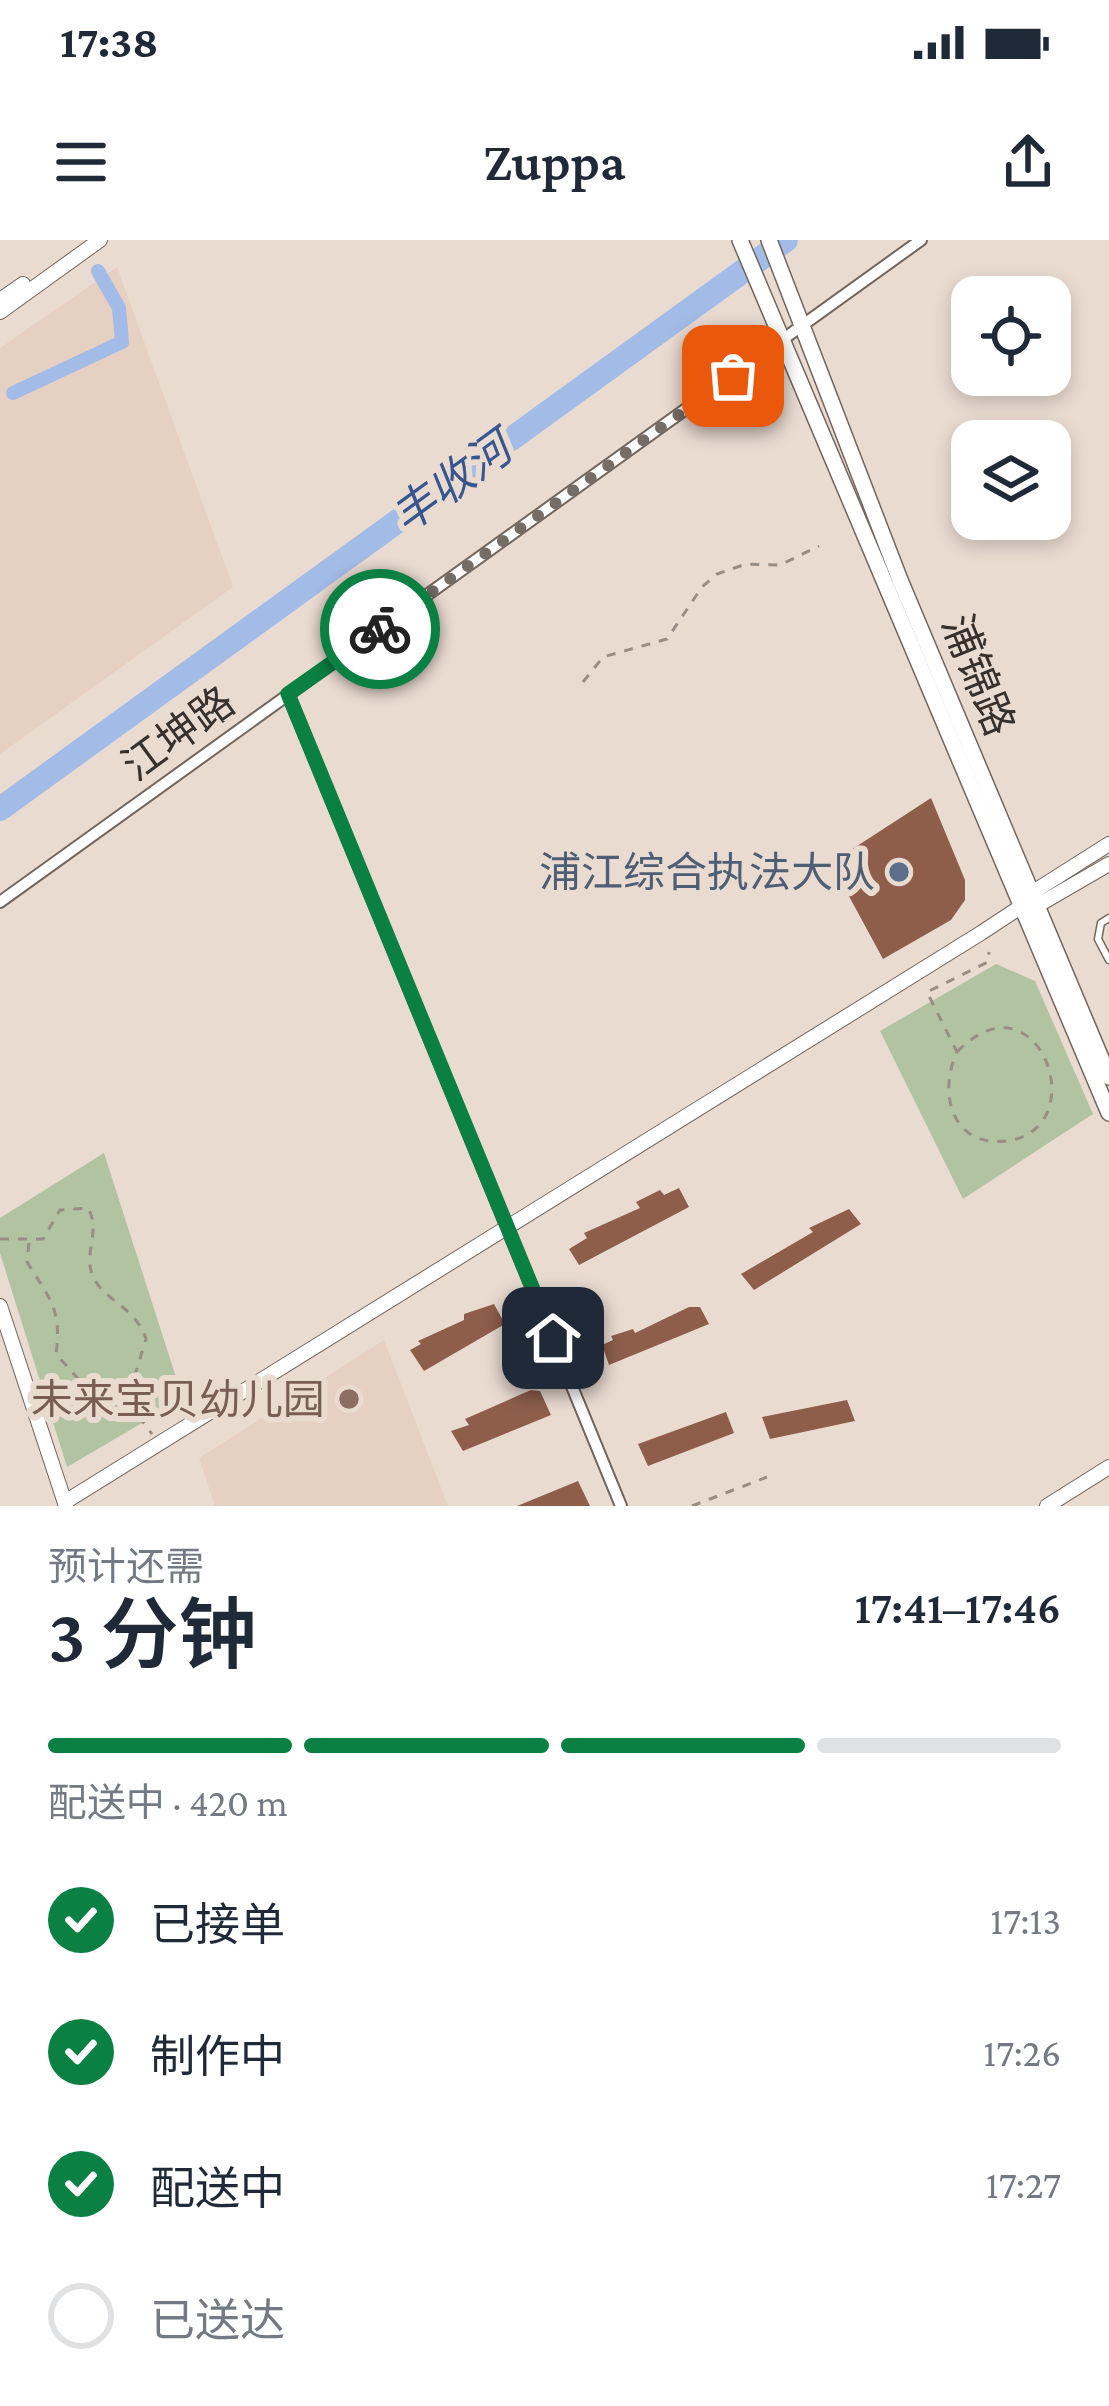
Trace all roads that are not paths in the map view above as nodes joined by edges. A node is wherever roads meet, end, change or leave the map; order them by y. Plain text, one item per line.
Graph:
1 (86, 240) edge
2 (100, 240) edge
3 (740, 240) edge
4 (769, 240) edge
5 (920, 240) edge
6 (0, 300) edge
7 (0, 312) edge
8 (800, 326) junction
9 (782, 339) junction
10 (288, 694) junction
11 (1109, 844) edge
12 (1109, 864) edge
13 (0, 902) edge
14 (1030, 903) junction
15 (1109, 918) edge
16 (1109, 960) edge
17 (1109, 1077) edge
18 (1109, 1113) edge
19 (508, 1227) junction
20 (0, 1306) edge
21 (1109, 1467) edge
22 (66, 1504) edge
23 (621, 1506) edge
24 (1047, 1506) edge

1 - 6 street
2 - 7 street
3 - 9 main road
4 - 8 main road, 浦锦路
5 - 8 street, 江坤路
8 - 9 street, 江坤路
8 - 14 main road, 浦锦路
9 - 10 street, 江坤路
9 - 14 main road
10 - 13 street, 江坤路
10 - 19 street
11 - 14 street
12 - 14 street
14 - 17 main road, 浦锦路
14 - 18 main road
14 - 19 street
15 - 16 lane
19 - 22 street
19 - 23 street
20 - 22 street
21 - 24 street

